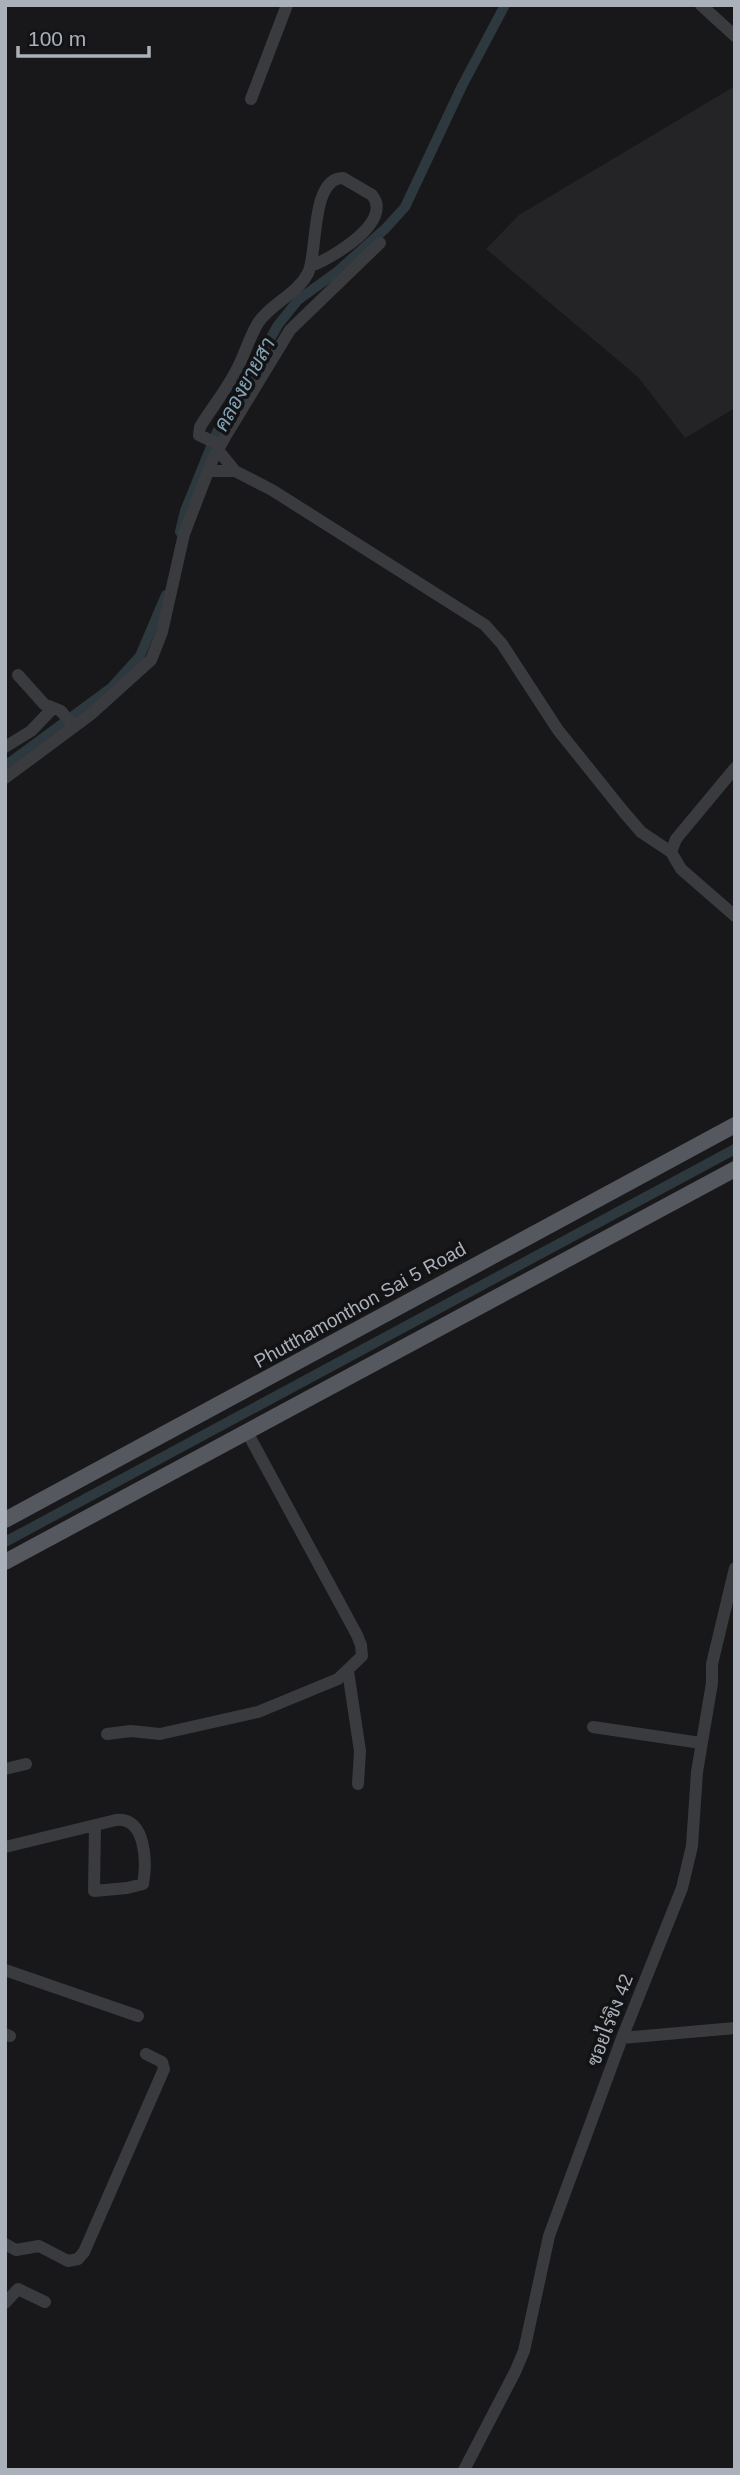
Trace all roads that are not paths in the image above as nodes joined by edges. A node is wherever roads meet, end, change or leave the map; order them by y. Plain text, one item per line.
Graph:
1 (287, 5) edge
2 (701, 5) edge
3 (735, 36) edge
4 (251, 99) dead end
5 (380, 243) dead end
6 (311, 266) junction
7 (214, 444) junction
8 (208, 471) junction
9 (235, 471) junction
10 (18, 675) dead end
11 (64, 717) junction
12 (5, 747) edge
13 (735, 768) edge
14 (5, 778) edge
15 (671, 852) junction
16 (735, 916) edge
17 (735, 1125) edge
18 (733, 1172) edge
19 (247, 1432) junction
20 (5, 1520) edge
21 (5, 1562) edge
22 (735, 1568) edge
23 (348, 1671) junction
24 (593, 1727) dead end
25 (107, 1734) dead end
26 (701, 1743) junction
27 (26, 1763) dead end
28 (5, 1769) edge
29 (358, 1784) dead end
30 (95, 1826) junction
31 (5, 1847) edge
32 (5, 1970) edge
33 (138, 2015) dead end
34 (735, 2028) edge
35 (622, 2038) junction
36 (146, 2054) dead end
37 (5, 2244) edge
38 (45, 2301) dead end
39 (5, 2302) edge
40 (464, 2470) edge

1 - 4 street
2 - 3 street
5 - 7 street
6 - 6 street
6 - 7 street
7 - 8 street
7 - 9 street
8 - 9 street
8 - 11 street
9 - 15 street
10 - 11 street
11 - 12 street
11 - 14 street
13 - 15 street
15 - 16 street
17 - 20 main road, Phutthamonthon Sai 5 Road
18 - 19 main road
19 - 21 main road
19 - 23 street
22 - 26 street, ซอยไร่ขิง 42
23 - 25 street
23 - 29 street
24 - 26 street
26 - 35 street, ซอยไร่ขิง 42
27 - 28 street
30 - 30 street
30 - 31 street
32 - 33 street
34 - 35 street
35 - 40 street, ซอยไร่ขิง 42
36 - 37 street
38 - 39 street

